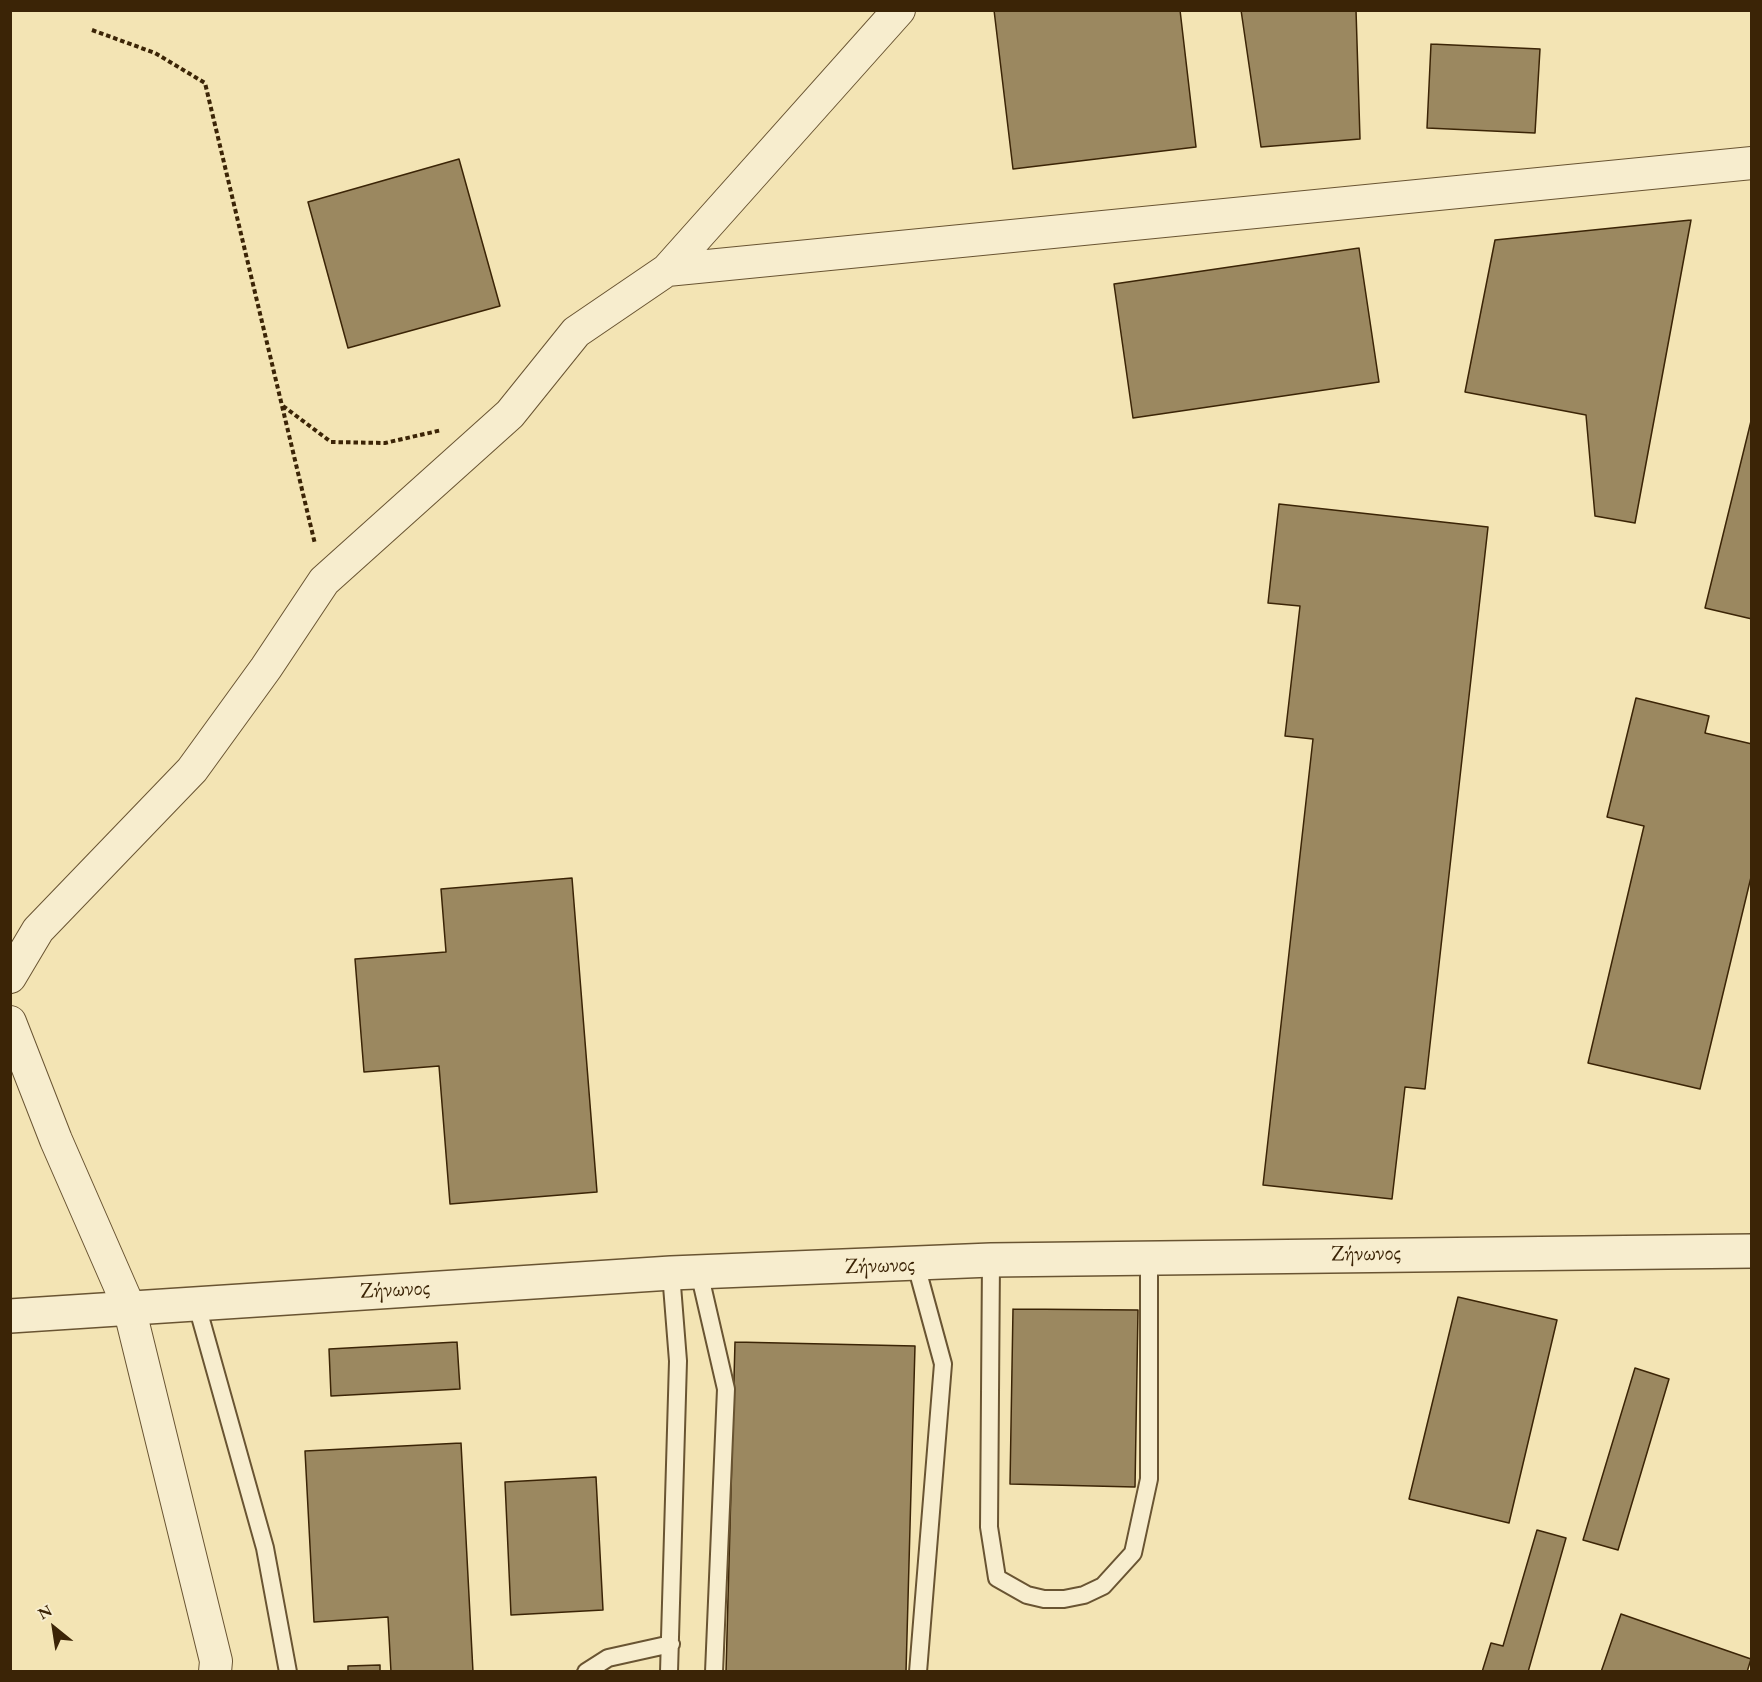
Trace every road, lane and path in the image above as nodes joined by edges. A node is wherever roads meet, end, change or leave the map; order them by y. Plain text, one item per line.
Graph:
1 (899, 10) edge
2 (93, 30) dead end
3 (1752, 163) edge
4 (667, 270) junction
5 (282, 406) junction
6 (453, 428) dead end
7 (324, 581) junction
8 (10, 977) edge
9 (10, 1022) edge
10 (1752, 1251) edge
11 (1149, 1256) junction
12 (991, 1260) junction
13 (916, 1264) junction
14 (685, 1272) junction
15 (196, 1302) junction
16 (129, 1307) junction
17 (10, 1316) edge
18 (671, 1644) junction
19 (215, 1671) edge
20 (288, 1671) edge
21 (586, 1671) edge
22 (669, 1671) edge
23 (714, 1671) edge
24 (918, 1671) edge

1 - 4 street
2 - 5 path
3 - 4 street
4 - 7 street
5 - 6 path
5 - 7 path
7 - 8 street
9 - 16 street
10 - 11 street, Ζήνωνος
11 - 12 street, Ζήνωνος
11 - 12 lane
12 - 13 street, Ζήνωνος
13 - 14 street, Ζήνωνος
13 - 24 lane
14 - 15 street, Ζήνωνος
14 - 18 lane
14 - 23 lane
15 - 16 street, Ζήνωνος
15 - 20 lane
16 - 17 street, Ζήνωνος
16 - 19 street
18 - 21 lane
18 - 22 lane

